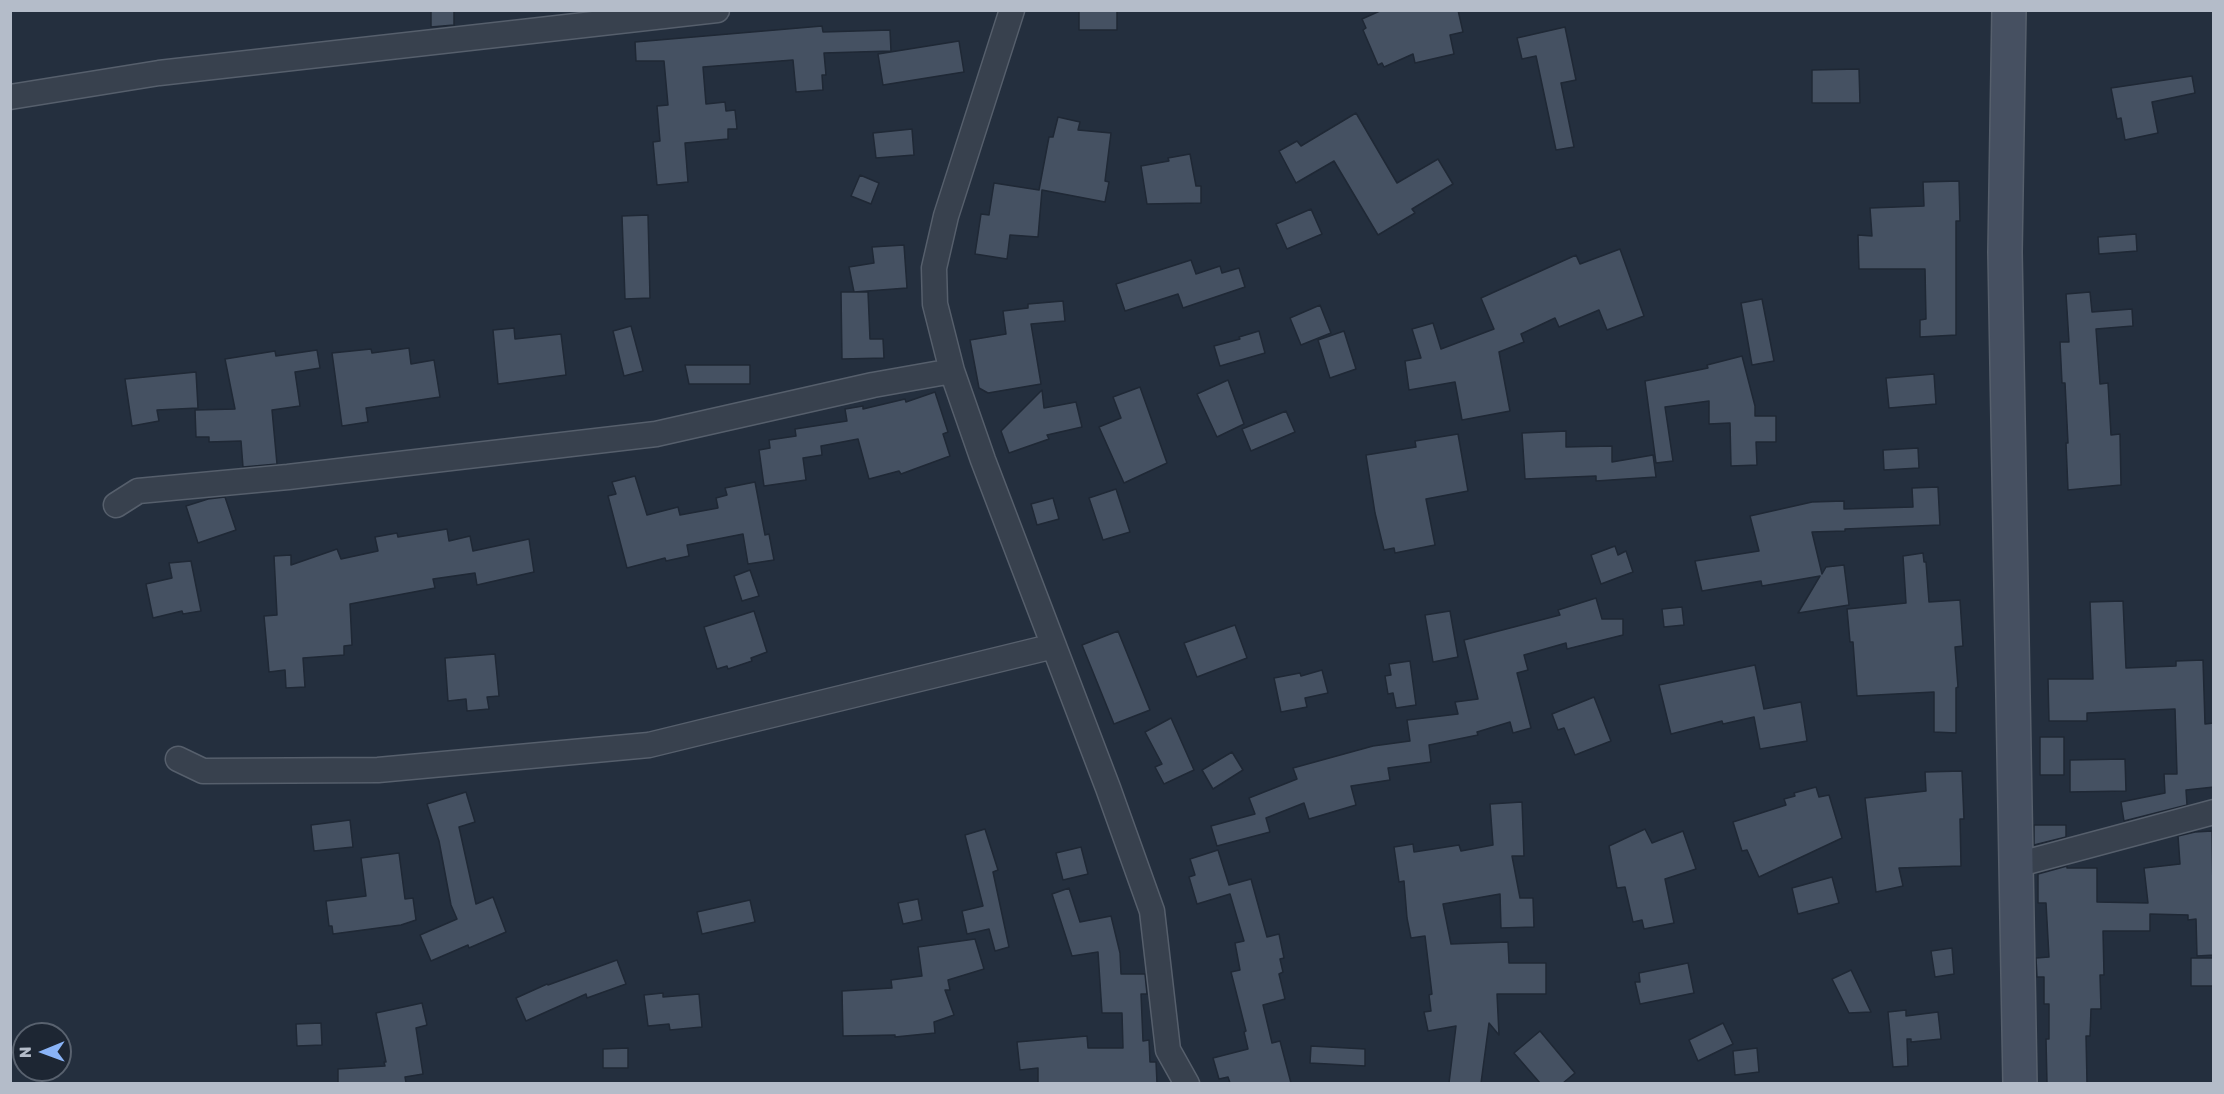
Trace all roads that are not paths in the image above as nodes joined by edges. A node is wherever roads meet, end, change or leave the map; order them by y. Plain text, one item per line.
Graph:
1 (717, 10) edge
2 (1012, 10) edge
3 (2009, 10) edge
4 (10, 97) edge
5 (952, 371) junction
6 (116, 505) dead end
7 (1054, 646) junction
8 (178, 759) dead end
9 (2214, 813) edge
10 (2016, 865) junction
11 (1186, 1083) edge
12 (2019, 1083) edge

1 - 4 street
2 - 5 street
3 - 10 main road
5 - 6 street
5 - 7 street
7 - 8 street
7 - 11 street
9 - 10 street
10 - 12 main road

